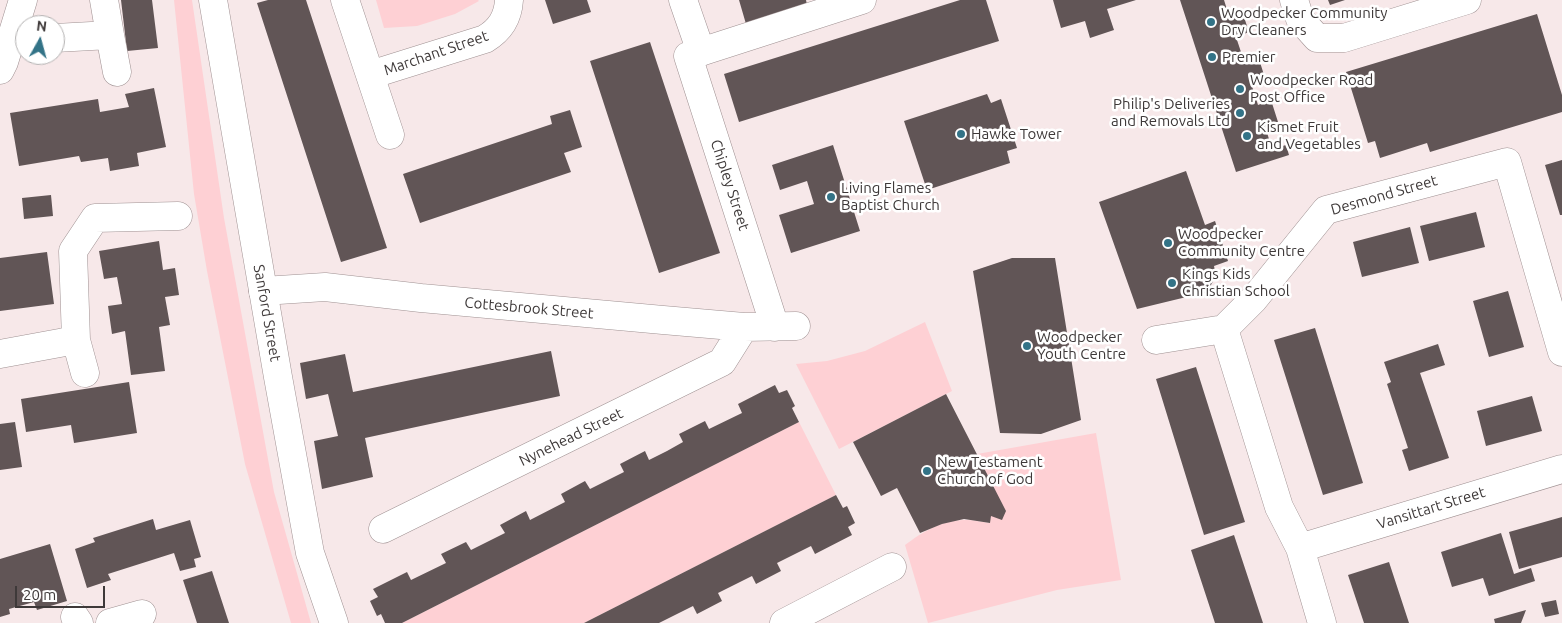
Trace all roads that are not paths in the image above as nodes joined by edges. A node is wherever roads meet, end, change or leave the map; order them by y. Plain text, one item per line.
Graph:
1 (23, 0) edge
2 (104, 0) edge
3 (213, 0) edge
4 (345, 0) edge
5 (508, 0) edge
6 (683, 0) edge
7 (862, 0) edge
8 (1294, 0) edge
9 (1467, 0) edge
10 (21, 15) edge
11 (110, 35) junction
12 (65, 37) edge
13 (15, 46) edge
14 (701, 52) junction
15 (0, 70) edge
16 (117, 72) dead end
17 (370, 75) junction
18 (390, 135) dead end
19 (178, 216) dead end
20 (263, 291) junction
21 (785, 326) joint
22 (744, 327) junction
23 (1224, 329) junction
24 (76, 340) junction
25 (1156, 340) dead end
26 (1562, 352) edge
27 (0, 354) edge
28 (85, 373) dead end
29 (1562, 468) edge
30 (383, 529) dead end
31 (1300, 548) junction
32 (892, 567) dead end
33 (142, 614) dead end
34 (110, 623) edge
35 (334, 623) edge
36 (784, 623) edge
37 (1322, 623) edge

1 - 10 street
2 - 11 street
3 - 20 street, Sanford Street
4 - 17 street, Marchant Street
5 - 17 street, Marchant Street
6 - 14 street
7 - 14 street
8 - 9 street
11 - 12 street
11 - 16 street
13 - 15 street
14 - 21 street, Chipley Street
17 - 18 street, Marchant Street
19 - 24 street
20 - 22 street, Cottesbrook Street
20 - 35 street, Sanford Street
21 - 22 street, Cottesbrook Street
22 - 30 street, Nynehead Street
23 - 25 street
23 - 26 street, Desmond Street
23 - 31 street
24 - 27 street
24 - 28 street
29 - 31 street, Vansittart Street
31 - 37 street
32 - 36 street
33 - 34 street

